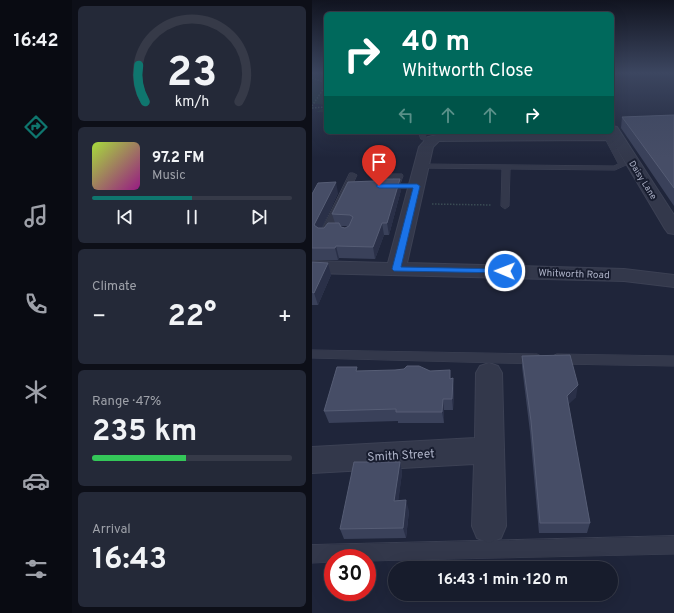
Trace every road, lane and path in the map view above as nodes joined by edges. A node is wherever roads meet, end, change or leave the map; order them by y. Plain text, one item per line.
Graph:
1 (312, 107) edge
2 (324, 107) edge
3 (558, 134) edge
4 (608, 134) edge
5 (609, 134) edge
6 (426, 137) edge
7 (421, 166) junction
8 (506, 167) junction
9 (353, 175) dead end
10 (389, 176) dead end
11 (379, 186) edge
12 (395, 186) junction
13 (417, 186) junction
14 (413, 204) junction
15 (505, 206) joint
16 (674, 229) edge
17 (328, 232) edge
18 (312, 266) edge
19 (396, 269) junction
20 (674, 282) edge
21 (312, 354) edge
22 (674, 361) edge
23 (489, 373) dead end
24 (489, 450) junction
25 (312, 460) edge
26 (489, 526) dead end
27 (674, 545) edge
28 (312, 554) edge

1 - 2 path
3 - 6 street
4 - 8 lane
5 - 16 street, Daisy Lane
6 - 7 street
7 - 8 lane
7 - 13 street
8 - 15 lane
9 - 17 lane
10 - 12 lane
11 - 12 lane
12 - 13 lane
13 - 14 street
14 - 15 path
14 - 19 street
18 - 19 street, Whitworth Road
19 - 20 street, Whitworth Road
21 - 22 lane
23 - 24 street
24 - 25 street, Smith Street
24 - 26 street
27 - 28 lane

